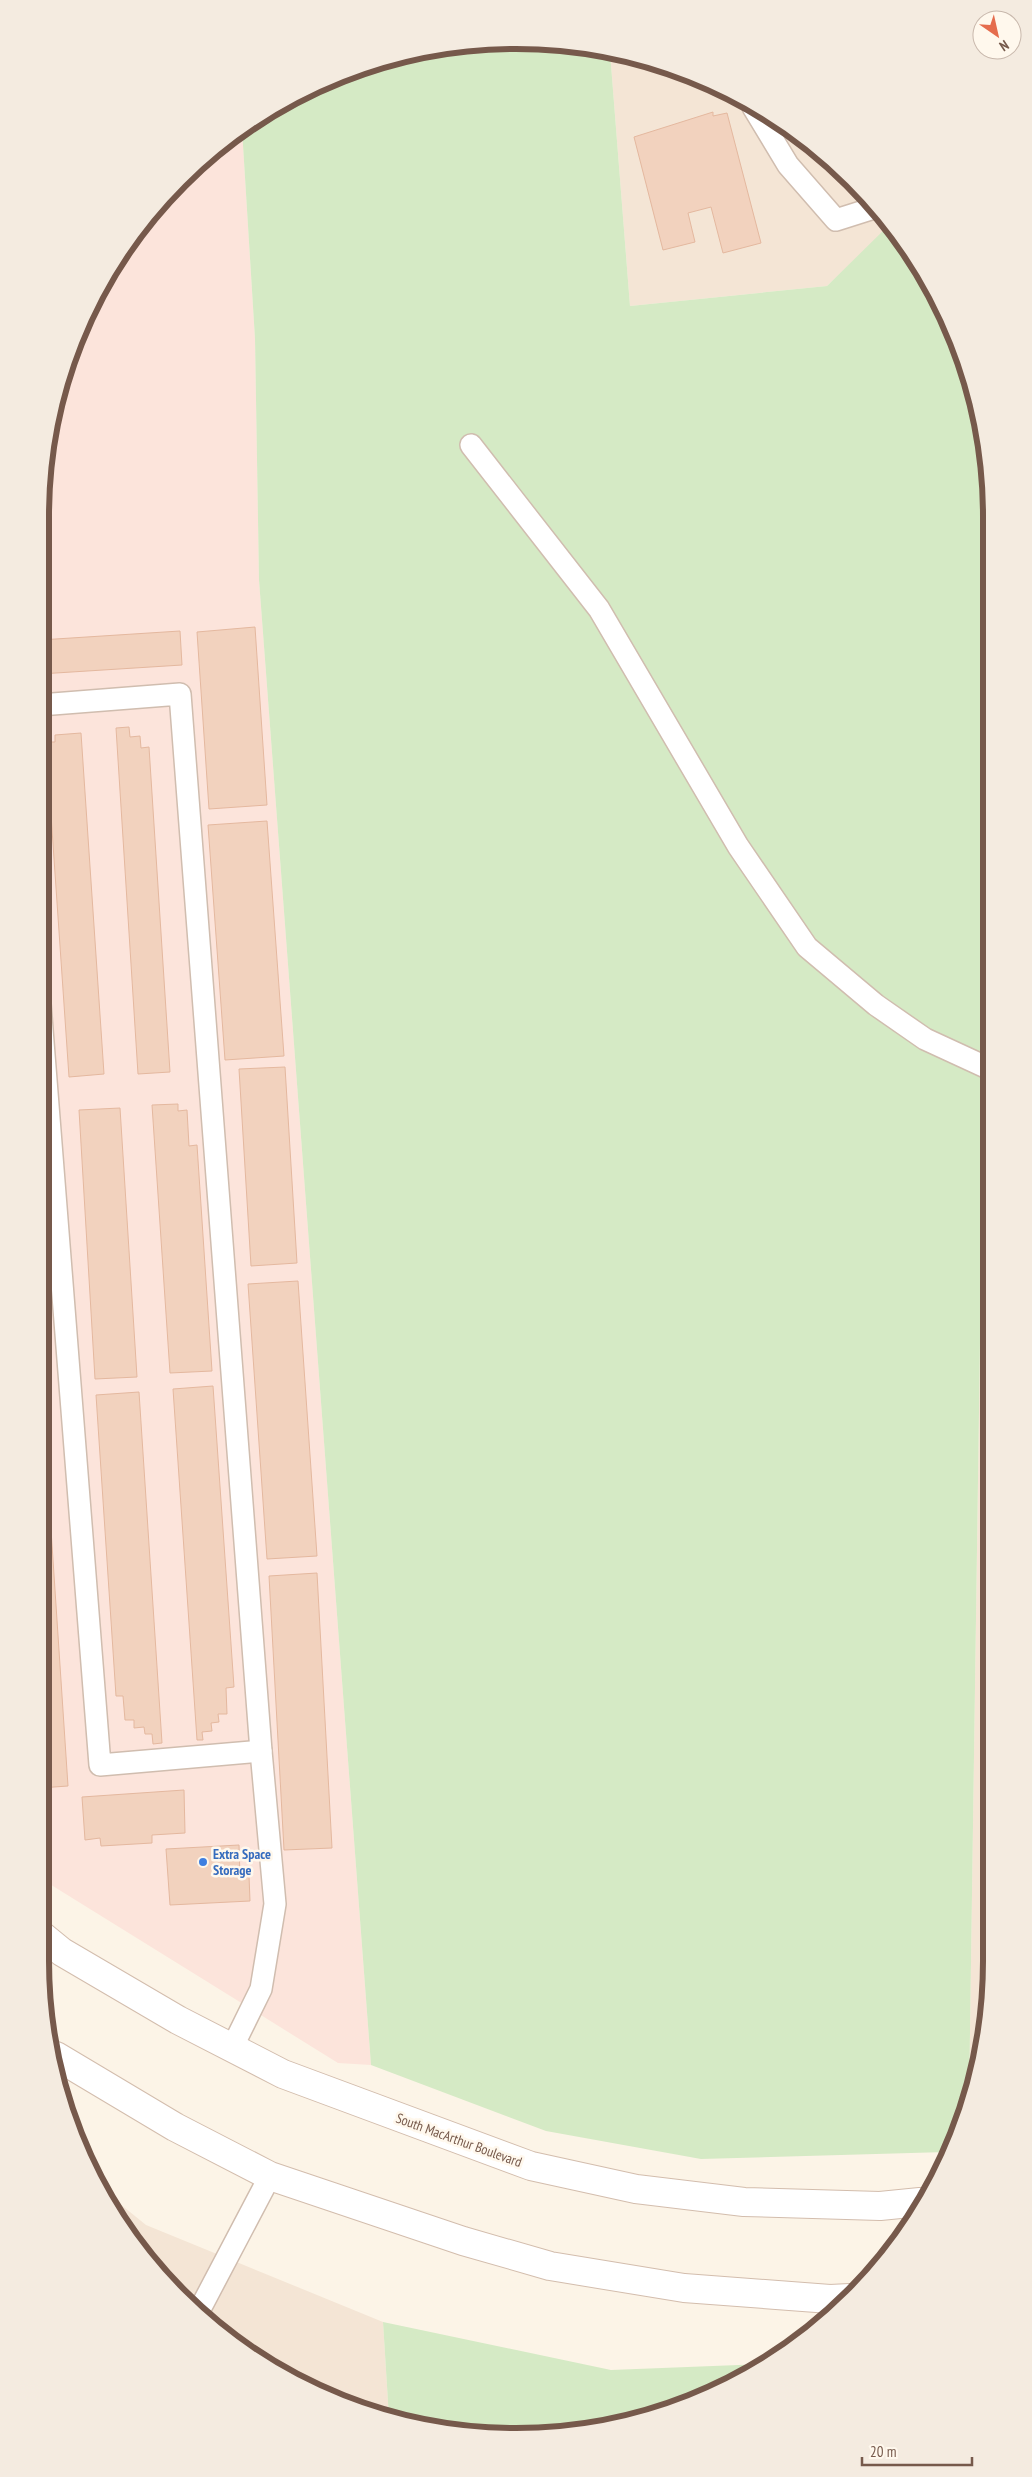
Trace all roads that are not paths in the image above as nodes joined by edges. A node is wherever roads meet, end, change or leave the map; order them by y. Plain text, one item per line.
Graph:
1 (759, 116) edge
2 (868, 210) edge
3 (470, 445) dead end
4 (49, 704) edge
5 (983, 1066) edge
6 (49, 1118) edge
7 (261, 1751) junction
8 (49, 1940) edge
9 (232, 2048) junction
10 (59, 2058) edge
11 (270, 2176) junction
12 (916, 2202) edge
13 (838, 2299) edge
14 (202, 2306) edge

1 - 2 lane
3 - 5 lane
4 - 7 lane
6 - 7 lane
7 - 9 lane
8 - 9 main road, South MacArthur Boulevard
9 - 12 main road, South MacArthur Boulevard
10 - 11 main road
11 - 13 main road
11 - 14 lane

